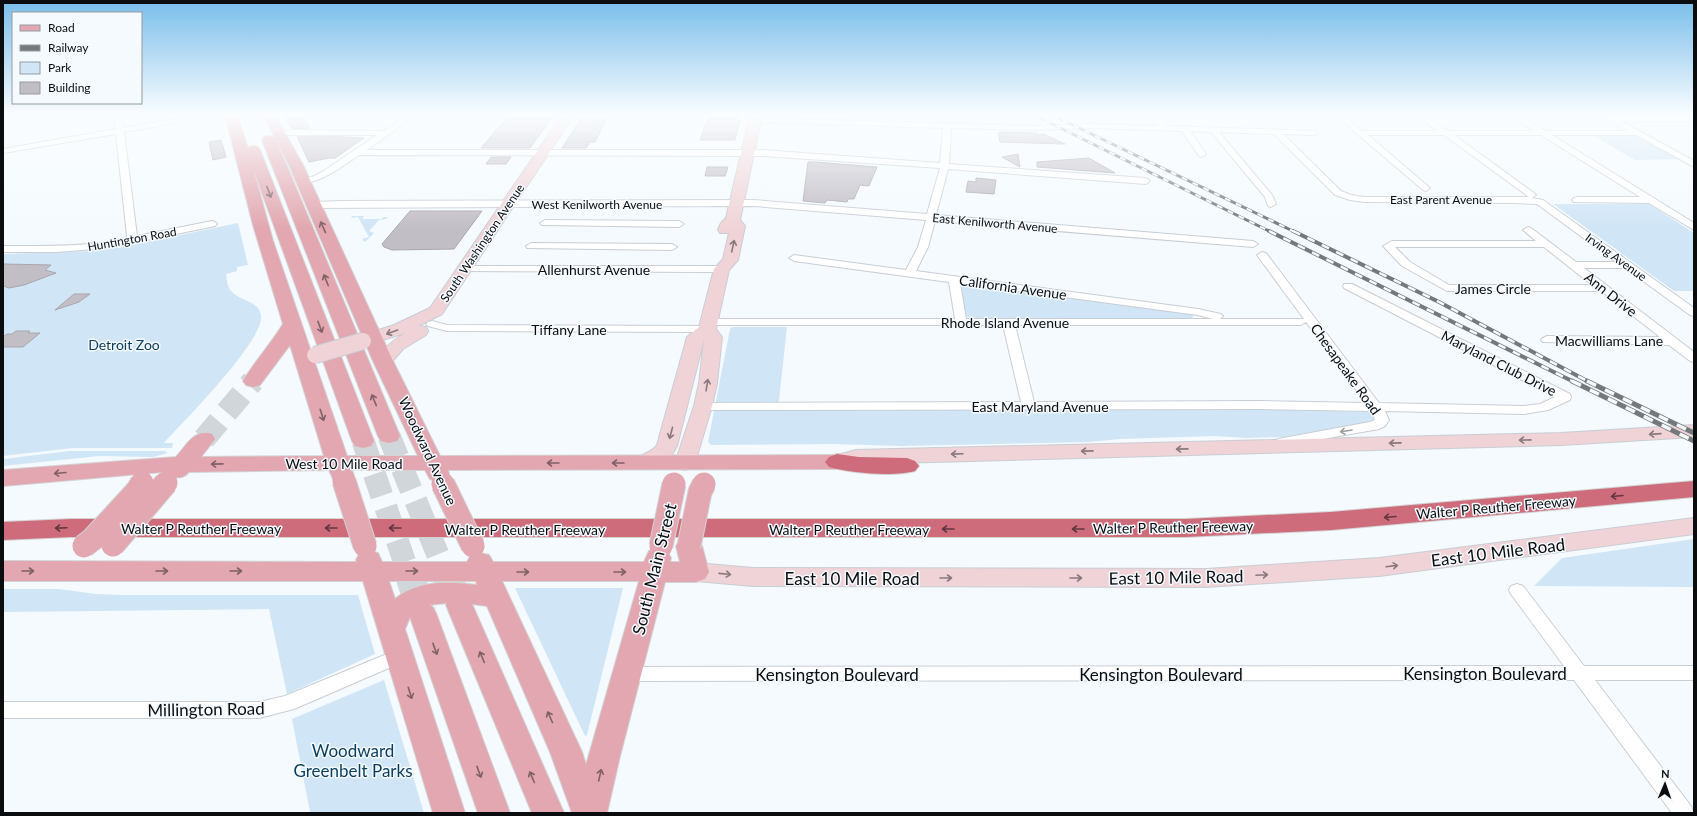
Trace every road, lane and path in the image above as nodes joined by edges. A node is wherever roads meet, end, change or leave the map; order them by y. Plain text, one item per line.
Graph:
1 (123, 153) edge
2 (241, 153) edge
3 (253, 153) edge
4 (274, 153) edge
5 (289, 153) edge
6 (354, 153) edge
7 (543, 153) edge
8 (748, 153) edge
9 (749, 153) edge
10 (946, 153) edge
11 (1232, 153) edge
12 (1297, 153) edge
13 (1385, 153) edge
14 (1473, 153) edge
15 (1576, 153) edge
16 (1674, 153) edge
17 (1694, 164) edge
18 (945, 167) junction
19 (302, 181) junction
20 (1146, 182) dead end
21 (1426, 188) dead end
22 (1534, 198) junction
23 (1577, 200) dead end
24 (1650, 200) junction
25 (508, 204) junction
26 (621, 204) junction
27 (737, 204) junction
28 (1271, 204) dead end
29 (313, 206) junction
30 (931, 217) junction
31 (544, 223) dead end
32 (212, 224) dead end
33 (613, 224) junction
34 (679, 224) dead end
35 (1694, 227) edge
36 (1528, 230) dead end
37 (130, 239) junction
38 (1253, 244) dead end
39 (1547, 244) junction
40 (531, 246) dead end
41 (601, 247) junction
42 (672, 247) dead end
43 (3, 249) edge
44 (1262, 255) dead end
45 (794, 258) dead end
46 (1574, 265) junction
47 (1628, 265) junction
48 (465, 269) junction
49 (591, 269) junction
50 (722, 270) junction
51 (910, 273) junction
52 (956, 279) junction
53 (1348, 286) dead end
54 (1603, 288) junction
55 (1694, 313) edge
56 (434, 318) junction
57 (961, 322) junction
58 (1008, 322) junction
59 (1231, 322) junction
60 (1301, 322) dead end
61 (292, 324) junction
62 (708, 325) junction
63 (368, 340) junction
64 (1547, 340) dead end
65 (1671, 340) junction
66 (310, 356) junction
67 (1694, 358) edge
68 (690, 359) junction
69 (383, 361) junction
70 (703, 406) junction
71 (1029, 406) junction
72 (1377, 408) junction
73 (416, 426) junction
74 (1694, 431) edge
75 (389, 436) tunnel mouth
76 (204, 440) tunnel mouth
77 (330, 440) junction
78 (363, 441) tunnel mouth
79 (1260, 447) junction
80 (837, 462) junction
81 (433, 463) junction
82 (642, 463) junction
83 (685, 463) junction
84 (182, 464) junction
85 (907, 466) dead end
86 (341, 472) junction
87 (136, 475) junction
88 (3, 478) edge
89 (674, 484) junction
90 (1694, 489) edge
91 (1694, 526) edge
92 (3, 531) edge
93 (3, 571) edge
94 (54, 571) junction
95 (373, 571) junction
96 (484, 571) junction
97 (116, 572) junction
98 (654, 572) junction
99 (696, 572) junction
100 (1517, 590) dead end
101 (497, 598) junction
102 (459, 605) tunnel mouth
103 (422, 613) tunnel mouth
104 (395, 642) junction
105 (1579, 673) junction
106 (628, 674) junction
107 (1694, 674) edge
108 (3, 710) edge
109 (449, 813) edge
110 (494, 813) edge
111 (548, 813) edge
112 (590, 813) edge
113 (1684, 813) edge

1 - 37 street
2 - 61 main road
3 -> 78 main road
75 -> 4 main road, Woodward Avenue
5 - 19 main road, Woodward Avenue
6 - 19 street
7 - 25 main road, South Washington Avenue
8 - 27 main road, South Main Street
9 - 18 street
10 - 18 street
11 - 28 street
12 - 22 street, East Parent Avenue
13 - 21 street
14 - 22 street, Irving Avenue
15 - 24 street
16 - 17 street
18 - 20 street
18 - 30 street
19 - 29 main road, Woodward Avenue
22 - 47 street, Irving Avenue
23 - 24 street
24 - 35 street
25 - 26 street, West Kenilworth Avenue
25 - 29 street, West Kenilworth Avenue
25 - 48 main road, South Washington Avenue
26 - 27 street, West Kenilworth Avenue
26 - 33 street
27 - 30 street, East Kenilworth Avenue
27 - 50 main road, South Main Street
63 -> 29 main road, Woodward Avenue
30 - 38 street, East Kenilworth Avenue
30 - 51 street
31 - 33 street
32 - 37 street, Huntington Road
33 - 34 street
36 - 39 street, Ann Drive
37 - 43 street, Huntington Road
39 - 46 street, Ann Drive
39 - 54 street, James Circle
40 - 41 street
41 - 42 street
41 - 49 street
44 - 72 street, Chesapeake Road
45 - 51 street, California Avenue
46 - 47 street
46 - 54 street, Ann Drive
47 - 55 street, Irving Avenue
48 - 49 street, Allenhurst Avenue
48 - 56 main road, South Washington Avenue
49 - 50 street, Allenhurst Avenue
50 - 62 main road, South Main Street
51 - 52 street, California Avenue
52 - 57 street
52 - 59 street, California Avenue
53 - 72 street, Maryland Club Drive
54 - 65 street, Ann Drive
56 - 62 street, Tiffany Lane
56 -> 63 main road, South Washington Avenue
56 - 69 main road, South Washington Avenue
57 - 58 street, Rhode Island Avenue
57 - 62 street, Rhode Island Avenue
58 - 59 street, Rhode Island Avenue
58 - 71 street
59 - 60 street, Rhode Island Avenue
61 - 66 main road
61 - 66 main road
62 - 68 main road, South Main Street
70 -> 62 main road, South Main Street
63 - 66 main road, South Washington Avenue, bridge
63 - 69 main road, Woodward Avenue
64 - 65 street, Macwilliams Lane
65 - 67 street, Ann Drive
66 -> 77 main road
68 - 70 main road
68 -> 82 main road, South Main Street
69 - 73 main road, Woodward Avenue
70 - 71 street, East Maryland Avenue
70 - 83 main road, South Main Street
71 - 72 street, East Maryland Avenue
72 -> 79 street, Chesapeake Road
73 - 77 main road
73 - 81 main road, Woodward Avenue
74 -> 79 main road
76 - 84 main road
77 - 86 main road
79 -> 80 main road
80 - 83 main road
80 - 85 highway
80 - 99 main road, bridge
82 -> 81 main road, West 10 Mile Road
81 - 86 main road, West 10 Mile Road
81 - 96 main road, Woodward Avenue, bridge
82 - 83 main road, West 10 Mile Road
82 - 89 main road
83 - 89 main road, South Main Street
86 -> 84 main road, West 10 Mile Road
84 - 87 main road, West 10 Mile Road
84 - 97 main road, bridge
86 - 95 main road, bridge
87 -> 88 main road, West 10 Mile Road
87 - 94 main road, bridge
89 - 98 main road, South Main Street, bridge
90 -> 92 highway, Walter P Reuther Freeway
99 -> 91 main road, East 10 Mile Road
93 -> 94 main road
94 - 97 main road
95 -> 96 main road
97 -> 95 main road
95 - 104 main road
96 -> 98 main road
96 - 101 main road, Woodward Avenue
98 - 99 main road, East 10 Mile Road
98 - 106 main road, South Main Street
100 - 105 street
101 - 104 main road
112 -> 101 main road, Woodward Avenue
111 -> 102 main road
103 -> 110 main road
104 - 108 street, Millington Road
104 -> 109 main road
105 - 106 street, Kensington Boulevard
105 - 107 street, Kensington Boulevard
105 - 113 street
112 -> 106 main road, South Main Street

